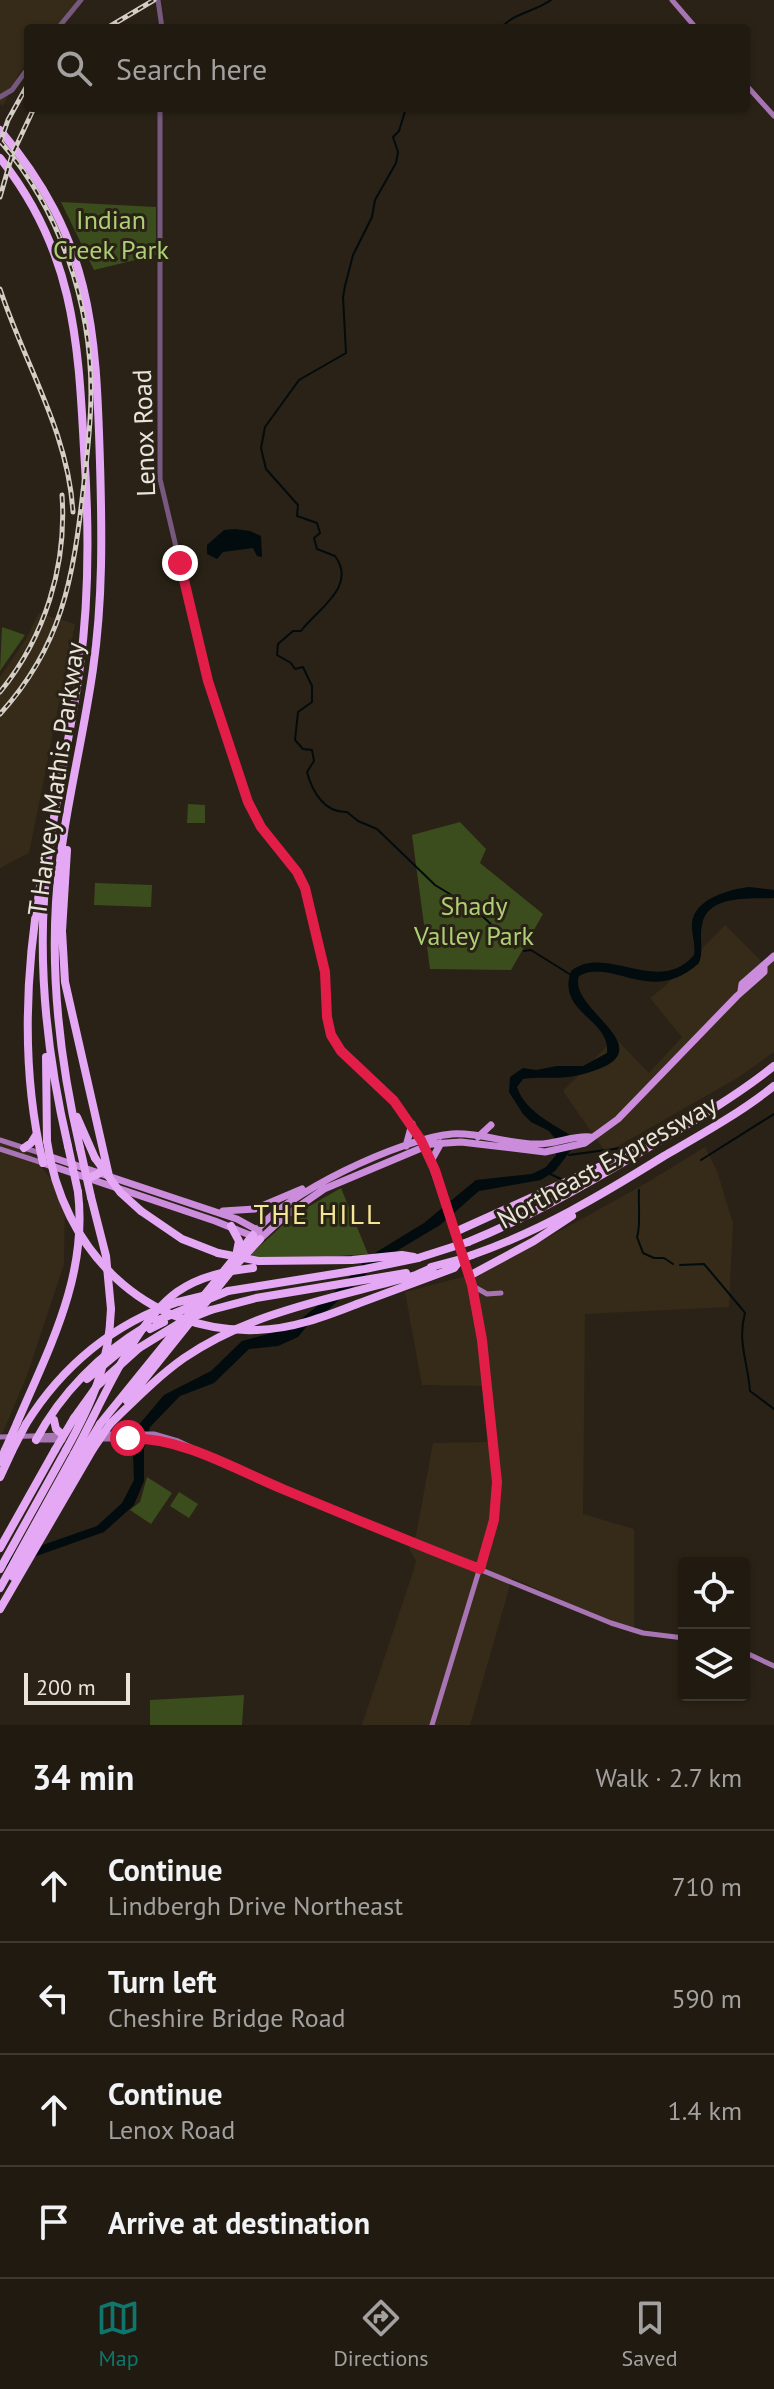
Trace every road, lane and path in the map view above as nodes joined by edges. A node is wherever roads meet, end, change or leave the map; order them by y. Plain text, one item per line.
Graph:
1 (81, 0) edge
2 (158, 0) edge
3 (672, 0) edge
4 (61, 24) edge
5 (162, 24) edge
6 (693, 24) edge
7 (24, 74) edge
8 (750, 89) edge
9 (0, 97) edge
10 (160, 112) edge
11 (774, 116) edge
12 (0, 130) edge
13 (0, 158) edge
14 (78, 753) junction
15 (49, 844) junction
16 (774, 956) edge
17 (46, 1024) junction
18 (774, 1066) edge
19 (67, 1085) junction
20 (774, 1086) edge
21 (412, 1124) junction
22 (491, 1125) dead end
23 (37, 1134) junction
24 (478, 1137) junction
25 (491, 1138) junction
26 (0, 1140) edge
27 (442, 1142) junction
28 (461, 1142) junction
29 (423, 1143) junction
30 (406, 1146) junction
31 (500, 1147) junction
32 (24, 1148) junction
33 (537, 1148) junction
34 (648, 1148) junction
35 (0, 1149) edge
36 (41, 1153) junction
37 (100, 1158) junction
38 (431, 1161) junction
39 (43, 1163) junction
40 (104, 1174) junction
41 (89, 1178) junction
42 (323, 1182) junction
43 (600, 1195) junction
44 (211, 1210) junction
45 (231, 1226) junction
46 (455, 1230) junction
47 (258, 1234) junction
48 (237, 1253) junction
49 (418, 1258) junction
50 (466, 1258) junction
51 (256, 1265) junction
52 (434, 1267) junction
53 (470, 1281) junction
54 (228, 1291) junction
55 (501, 1293) dead end
56 (211, 1310) junction
57 (54, 1420) junction
58 (21, 1423) junction
59 (105, 1424) junction
60 (63, 1435) junction
61 (0, 1437) edge
62 (38, 1437) junction
63 (154, 1437) junction
64 (8, 1450) junction
65 (70, 1452) junction
66 (0, 1462) edge
67 (0, 1477) edge
68 (37, 1534) junction
69 (0, 1547) edge
70 (0, 1569) edge
71 (480, 1569) junction
72 (9, 1581) edge
73 (0, 1598) edge
74 (0, 1609) edge
75 (678, 1637) edge
76 (750, 1655) edge
77 (774, 1666) edge
78 (432, 1725) edge

1 - 4 street
2 - 5 street
3 - 6 main road
7 - 9 street
8 - 11 main road
10 - 21 street, Lenox Road
12 - 14 highway, T Harvey Mathis Parkway
13 - 15 highway, T Harvey Mathis Parkway
14 - 19 highway, T Harvey Mathis Parkway
14 - 37 highway
15 - 17 highway, T Harvey Mathis Parkway
15 - 23 highway
16 - 33 main road
17 - 50 highway, bridge
17 - 58 highway, T Harvey Mathis Parkway, bridge
18 - 34 highway, Northeast Expressway
19 - 37 highway
19 - 65 highway, T Harvey Mathis Parkway, bridge
20 - 43 highway, Northeast Expressway
21 - 29 street, Lenox Road
21 - 30 main road
22 - 24 main road
23 - 32 highway
23 - 36 highway
24 - 25 main road
24 - 29 main road
25 - 28 main road
25 - 31 main road
25 - 33 main road
26 - 32 main road
27 - 28 main road
27 - 29 main road
27 - 38 main road
28 - 31 main road
29 - 30 main road
29 - 38 main road, Lenox Road
29 - 47 main road
30 - 42 main road
31 - 33 main road
32 - 36 main road
34 - 46 highway
34 - 49 highway, Northeast Expressway, bridge
35 - 39 main road
36 - 39 highway
36 - 40 main road
37 - 40 highway
37 - 51 highway, bridge
38 - 46 main road, Lenox Road
39 - 41 main road
40 - 41 highway
40 - 44 main road
41 - 45 main road
42 - 44 main road
42 - 47 main road
43 - 50 highway, Northeast Expressway
43 - 53 highway
44 - 47 main road
45 - 47 main road
45 - 48 highway
46 - 50 main road, Lenox Road
47 - 48 highway
47 - 59 highway
48 - 59 highway
49 - 51 highway
49 - 54 highway, Northeast Expressway
50 - 52 highway, Northeast Expressway
50 - 53 main road, Lenox Road
51 - 65 highway, bridge
52 - 56 highway, Northeast Expressway
52 - 59 highway
53 - 55 main road
53 - 71 main road, Lenox Road
54 - 58 highway, Northeast Expressway, bridge
54 - 62 highway, bridge
56 - 57 highway, bridge
56 - 69 highway, Northeast Expressway, bridge
57 - 60 highway
57 - 62 highway
58 - 64 highway, Northeast Expressway, bridge
59 - 68 highway, bridge
60 - 62 main road
60 - 63 main road
61 - 62 main road
62 - 63 main road
63 - 71 main road
64 - 66 highway
64 - 67 highway, Northeast Expressway
65 - 68 highway
65 - 70 highway, T Harvey Mathis Parkway
68 - 72 highway
71 - 75 main road
71 - 78 main road, Lenox Road
72 - 73 highway
72 - 74 highway
76 - 77 main road

